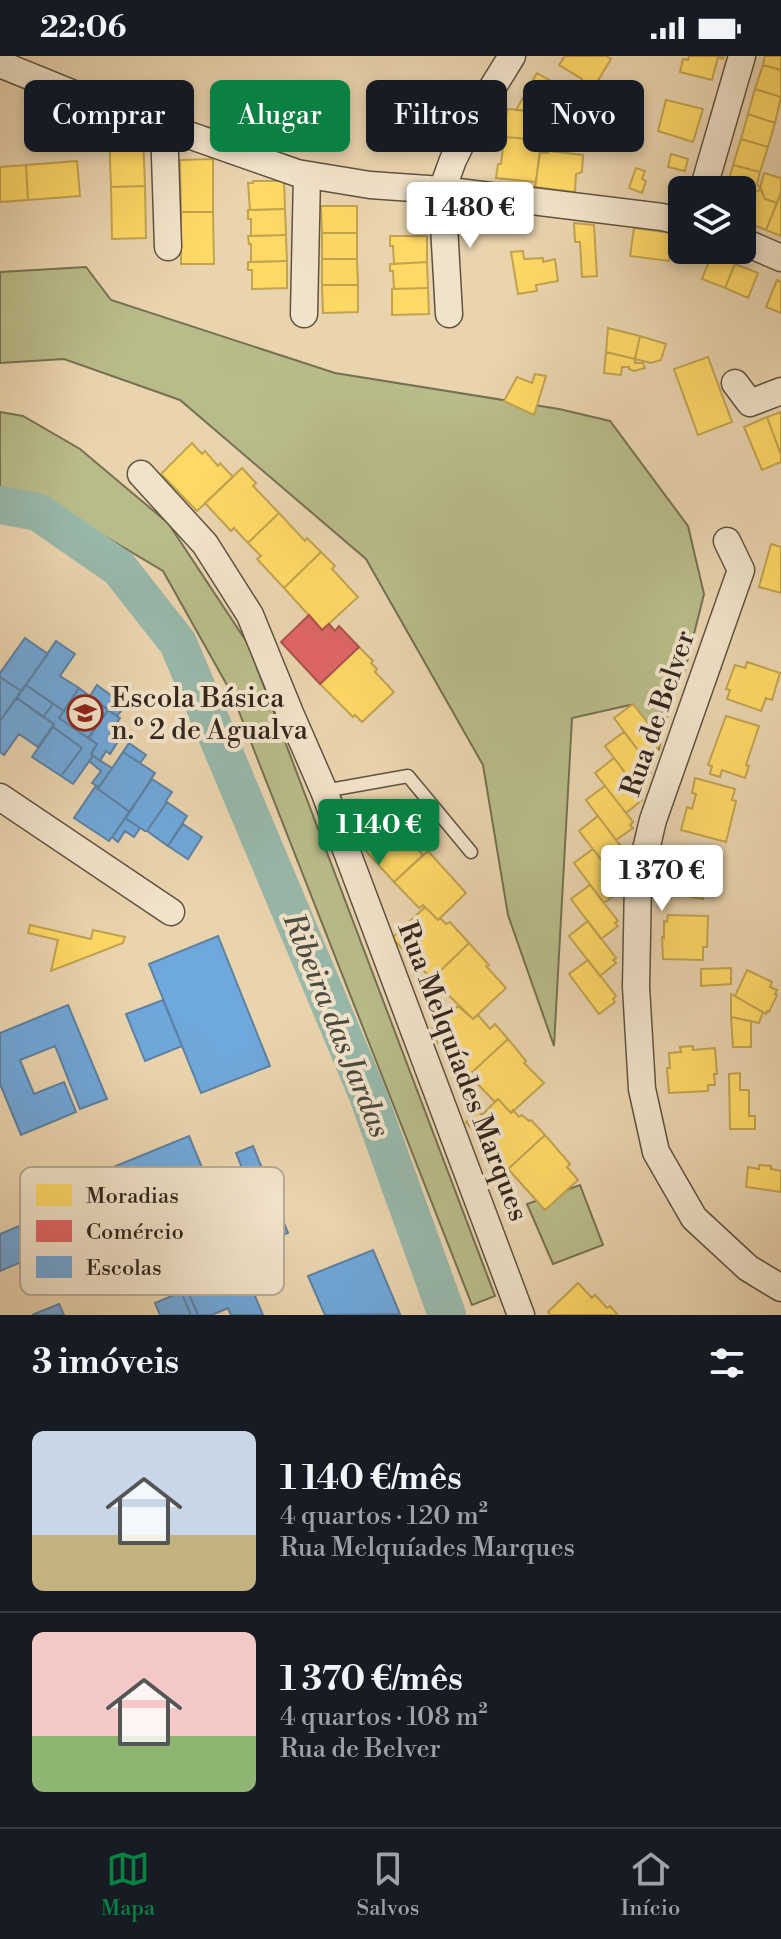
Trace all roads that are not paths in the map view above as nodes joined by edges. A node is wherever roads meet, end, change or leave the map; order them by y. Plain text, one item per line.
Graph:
1 (512, 56) edge
2 (742, 56) edge
3 (0, 64) edge
4 (39, 80) edge
5 (194, 137) edge
6 (165, 152) edge
7 (307, 175) junction
8 (707, 176) edge
9 (442, 190) junction
10 (668, 218) edge
11 (168, 247) dead end
12 (756, 247) edge
13 (781, 258) edge
14 (304, 314) dead end
15 (449, 314) dead end
16 (735, 383) dead end
17 (781, 391) edge
18 (141, 474) dead end
19 (727, 541) dead end
20 (324, 791) junction
21 (0, 797) edge
22 (471, 852) dead end
23 (171, 912) dead end
24 (781, 1288) edge
25 (521, 1315) edge

1 - 9 street
2 - 8 street
3 - 4 street
5 - 7 street
6 - 11 street
7 - 9 street
7 - 14 street
9 - 10 street
9 - 15 street
12 - 13 street
16 - 17 street
18 - 20 street, Rua Melquíades Marques
19 - 24 street, Rua de Belver
20 - 22 lane
20 - 25 street, Rua Melquíades Marques
21 - 23 street

